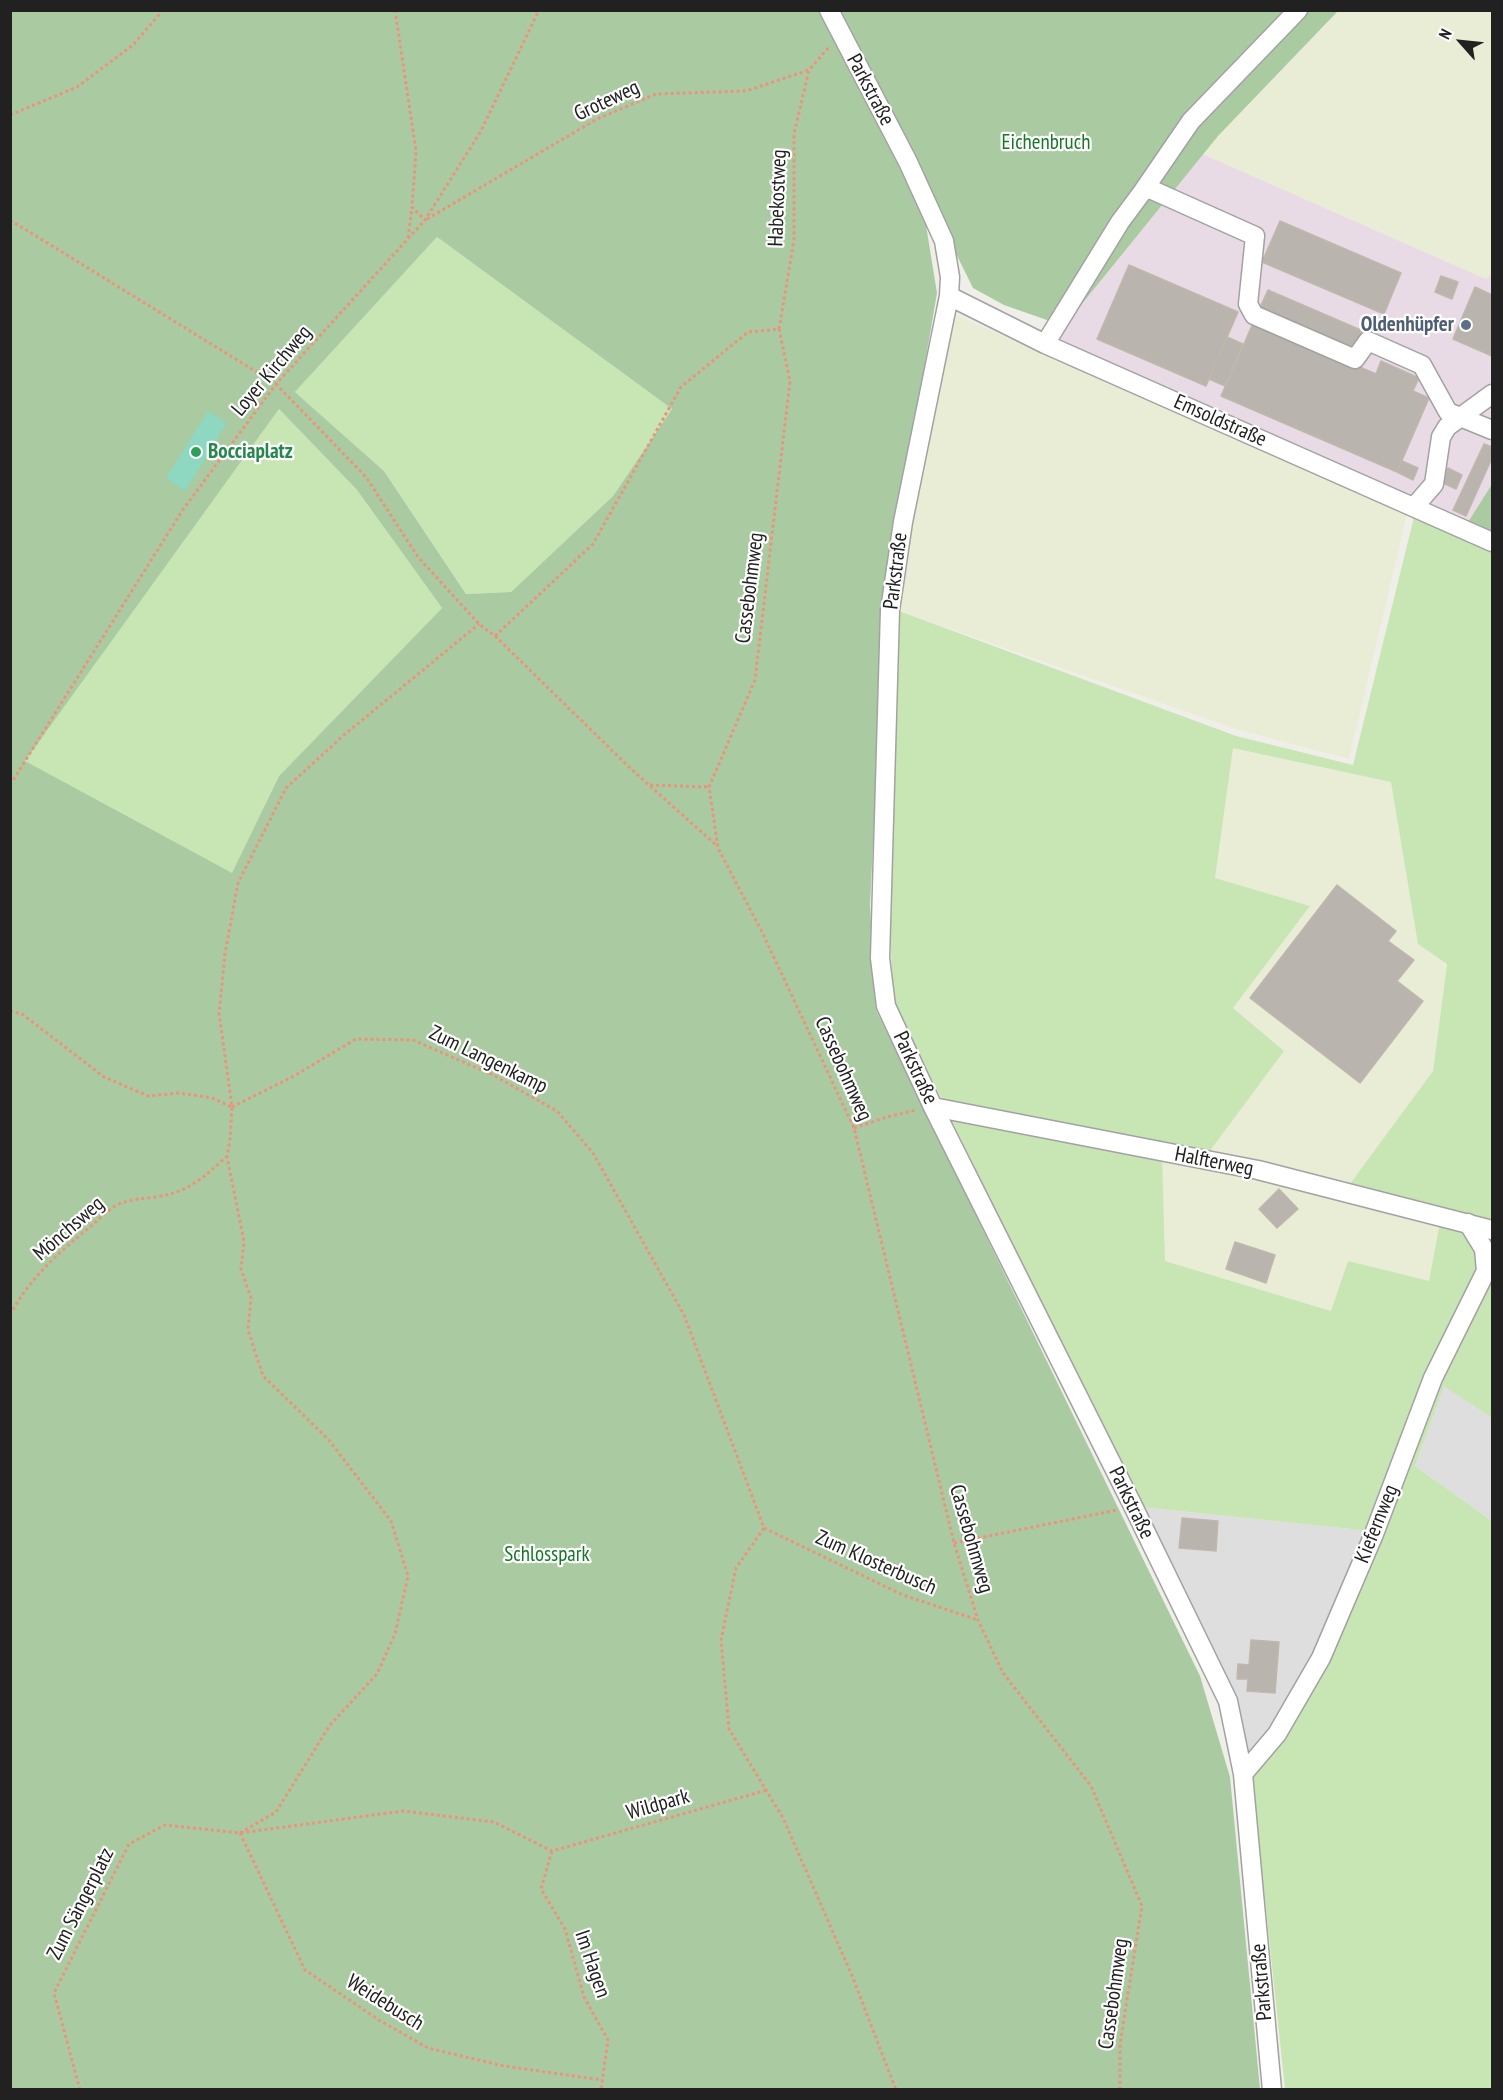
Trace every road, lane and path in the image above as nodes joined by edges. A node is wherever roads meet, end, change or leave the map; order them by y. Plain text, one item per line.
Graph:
1 (163, 10) edge
2 (395, 10) edge
3 (539, 10) edge
4 (829, 10) edge
5 (1298, 10) edge
6 (840, 33) junction
7 (809, 70) junction
8 (10, 115) edge
9 (1143, 191) junction
10 (412, 207) junction
11 (10, 220) edge
12 (425, 220) junction
13 (408, 239) junction
14 (949, 296) junction
15 (779, 329) junction
16 (1045, 344) junction
17 (276, 384) junction
18 (1492, 394) edge
19 (1461, 418) junction
20 (1492, 430) edge
21 (1414, 507) junction
22 (1492, 542) edge
23 (479, 624) junction
24 (495, 636) junction
25 (648, 785) junction
26 (10, 786) edge
27 (709, 787) junction
28 (718, 848) junction
29 (10, 1011) edge
30 (232, 1107) junction
31 (933, 1107) junction
32 (854, 1128) junction
33 (227, 1157) junction
34 (1468, 1224) junction
35 (1492, 1230) edge
36 (1489, 1268) edge
37 (10, 1315) edge
38 (1133, 1506) junction
39 (764, 1528) junction
40 (954, 1543) junction
41 (978, 1620) junction
42 (1243, 1774) junction
43 (767, 1790) junction
44 (240, 1833) junction
45 (552, 1851) junction
46 (602, 2080) junction
47 (80, 2090) edge
48 (601, 2090) edge
49 (896, 2090) edge
50 (1120, 2090) edge
51 (1272, 2090) edge

1 - 8 path
2 - 10 path
3 - 12 path, Loyer Kirchweg
4 - 6 street, Parkstraße
5 - 9 street
6 - 7 path
6 - 14 street, Parkstraße
7 - 12 path, Groteweg
7 - 15 path, Habekostweg
9 - 16 street
9 - 19 street
10 - 12 path
10 - 13 path
11 - 17 path
12 - 13 path, Loyer Kirchweg
13 - 17 path, Loyer Kirchweg
14 - 16 street, Emsoldstraße
14 - 31 street, Parkstraße
15 - 24 path
15 - 27 path, Cassebohmweg
16 - 21 street, Emsoldstraße
17 - 23 path
17 - 26 path, Loyer Kirchweg
18 - 19 street
19 - 20 street
19 - 21 street
21 - 22 street, Emsoldstraße
23 - 24 path
23 - 30 path
24 - 25 path
25 - 27 path
25 - 28 path
27 - 28 path, Cassebohmweg
28 - 32 path, Cassebohmweg
29 - 30 path
30 - 33 path
30 - 39 path, Zum Langenkamp
31 - 32 path
31 - 34 street, Halfterweg
31 - 38 street, Parkstraße
32 - 40 path, Cassebohmweg
33 - 37 path, Mönchsweg
33 - 44 path
34 - 35 street, Halfterweg
34 - 36 street
36 - 42 street, Kiefernweg
38 - 40 path
38 - 42 street, Parkstraße
39 - 41 path, Zum Klosterbusch
39 - 43 path
40 - 41 path, Cassebohmweg
41 - 50 path, Cassebohmweg
42 - 51 street, Parkstraße
43 - 45 path, Wildpark
43 - 49 path
44 - 45 path
44 - 46 path, Weidebusch
44 - 47 path, Zum Sängerplatz
45 - 46 path, Im Hagen
46 - 48 path, Im Hagen

